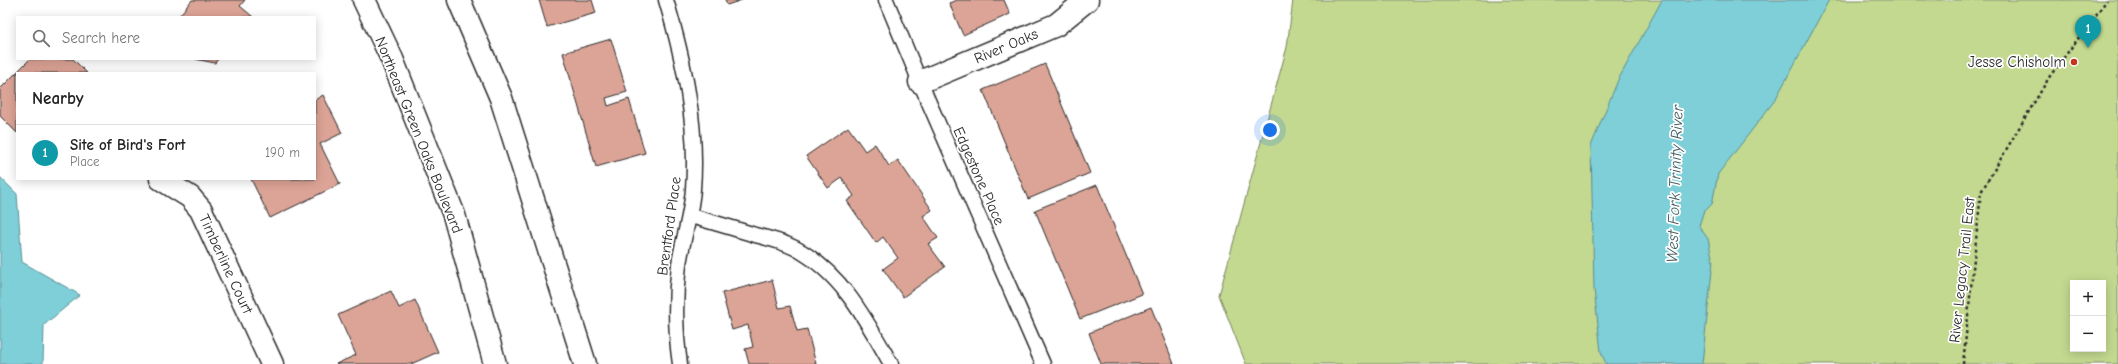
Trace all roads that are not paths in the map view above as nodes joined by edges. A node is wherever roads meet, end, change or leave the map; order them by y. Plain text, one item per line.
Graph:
1 (364, 0) edge
2 (459, 0) edge
3 (666, 0) edge
4 (886, 0) edge
5 (1087, 0) edge
6 (920, 82) junction
7 (163, 180) edge
8 (690, 216) junction
9 (272, 364) edge
10 (495, 364) edge
11 (585, 364) edge
12 (680, 364) edge
13 (891, 364) edge
14 (1043, 364) edge

1 - 10 main road, Northeast Green Oaks Boulevard
2 - 11 main road
3 - 8 lane, Brentford Place
4 - 6 lane, Edgestone Place
5 - 6 main road, River Oaks
6 - 14 lane, Edgestone Place
7 - 9 main road, Timberline Court
8 - 12 lane, Brentford Place
8 - 13 lane

